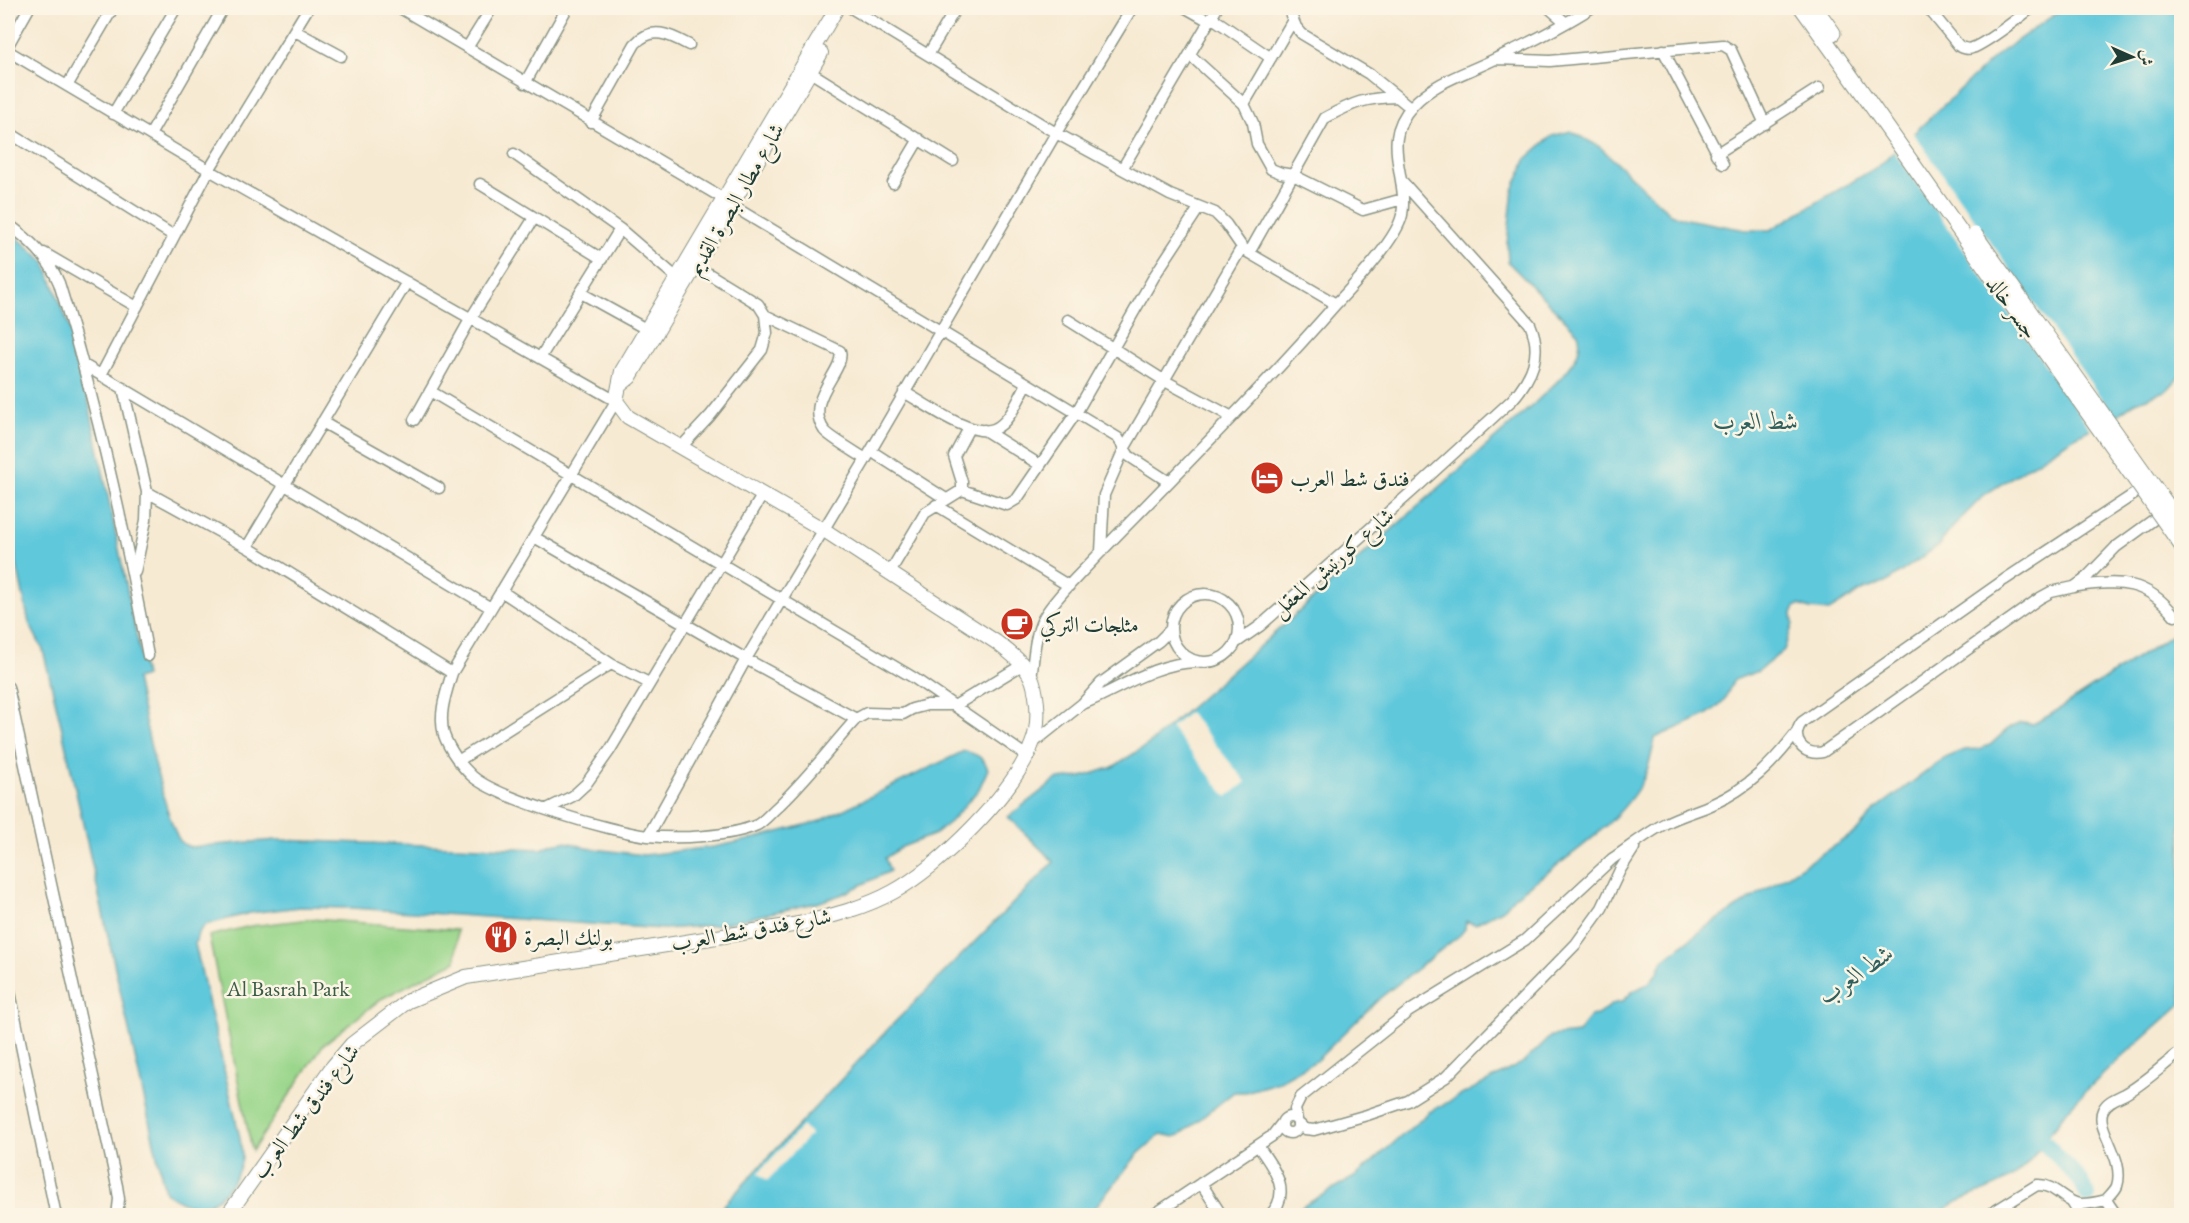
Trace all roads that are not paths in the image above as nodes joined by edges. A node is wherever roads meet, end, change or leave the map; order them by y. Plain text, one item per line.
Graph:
1 (29, 8) edge
2 (113, 8) edge
3 (176, 8) edge
4 (223, 8) edge
5 (308, 8) edge
6 (400, 8) edge
7 (492, 8) edge
8 (567, 8) edge
9 (842, 8) edge
10 (956, 8) edge
11 (1132, 8) edge
12 (1186, 8) edge
13 (1287, 8) edge
14 (1549, 8) edge
15 (1591, 8) edge
16 (1802, 8) edge
17 (1815, 8) edge
18 (1928, 8) edge
19 (2032, 8) edge
20 (1212, 15) edge
21 (1293, 20) junction
22 (1566, 23) junction
23 (294, 31) junction
24 (8, 45) edge
25 (689, 45) dead end
26 (467, 48) junction
27 (1663, 50) junction
28 (8, 51) edge
29 (928, 55) junction
30 (1190, 55) junction
31 (341, 56) dead end
32 (1271, 57) junction
33 (1496, 59) junction
34 (1849, 66) junction
35 (810, 72) junction
36 (525, 83) junction
37 (67, 86) junction
38 (1819, 88) dead end
39 (1397, 97) junction
40 (1244, 104) junction
41 (1411, 108) junction
42 (113, 114) junction
43 (591, 122) junction
44 (1765, 124) junction
45 (8, 132) edge
46 (1056, 133) junction
47 (150, 135) junction
48 (919, 139) junction
49 (514, 154) dead end
50 (953, 161) dead end
51 (209, 170) junction
52 (1122, 170) junction
53 (1293, 175) junction
54 (1400, 180) junction
55 (893, 183) dead end
56 (480, 184) dead end
57 (1402, 199) junction
58 (728, 202) junction
59 (1199, 208) junction
60 (534, 218) junction
61 (8, 224) edge
62 (621, 229) junction
63 (174, 236) junction
64 (39, 250) junction
65 (1245, 250) junction
66 (602, 259) junction
67 (696, 266) junction
68 (677, 278) junction
69 (407, 282) junction
70 (581, 293) junction
71 (1336, 304) junction
72 (137, 307) junction
73 (765, 315) junction
74 (471, 318) junction
75 (1068, 320) dead end
76 (646, 329) junction
77 (941, 332) junction
78 (1112, 348) junction
79 (540, 358) junction
80 (84, 365) junction
81 (101, 375) junction
82 (1165, 381) junction
83 (1027, 384) junction
84 (619, 386) junction
85 (123, 388) junction
86 (430, 391) junction
87 (904, 392) junction
88 (616, 401) junction
89 (1076, 413) junction
90 (1232, 417) junction
91 (414, 420) dead end
92 (322, 422) junction
93 (969, 428) junction
94 (984, 430) junction
95 (682, 446) junction
96 (1124, 449) junction
97 (868, 455) junction
98 (1040, 465) junction
99 (572, 477) junction
100 (1169, 482) junction
101 (284, 484) junction
102 (439, 488) dead end
103 (2142, 489) junction
104 (962, 490) junction
105 (147, 492) junction
106 (763, 494) junction
107 (2181, 499) edge
108 (941, 502) junction
109 (2181, 526) edge
110 (824, 530) junction
111 (534, 537) junction
112 (2181, 546) edge
113 (247, 547) junction
114 (1101, 552) junction
115 (721, 565) junction
116 (890, 572) junction
117 (134, 578) junction
118 (1069, 586) junction
119 (2074, 586) junction
120 (501, 591) junction
121 (780, 600) junction
122 (491, 608) junction
123 (2175, 616) dead end
124 (686, 623) junction
125 (1171, 629) junction
126 (1236, 642) junction
127 (148, 656) dead end
128 (746, 659) junction
129 (1198, 662) junction
130 (611, 664) junction
131 (1022, 665) junction
132 (452, 673) junction
133 (1031, 678) junction
134 (649, 683) junction
135 (8, 687) edge
136 (1082, 704) junction
137 (956, 705) junction
138 (856, 719) junction
139 (1797, 732) junction
140 (1030, 749) junction
141 (458, 761) junction
142 (547, 809) junction
143 (648, 836) junction
144 (1640, 840) junction
145 (8, 982) edge
146 (2181, 1051) edge
147 (1296, 1103) junction
148 (1284, 1120) junction
149 (1295, 1128) junction
150 (1272, 1136) junction
151 (1258, 1146) junction
152 (1201, 1183) junction
153 (2106, 1200) junction
154 (2071, 1201) junction
155 (56, 1215) edge
156 (117, 1215) edge
157 (227, 1215) edge
158 (1152, 1215) edge
159 (1222, 1215) edge
160 (1269, 1215) edge
161 (1989, 1215) edge
162 (2081, 1215) edge
163 (2117, 1215) edge

1 - 24 street
2 - 37 street
3 - 42 street
4 - 47 street
5 - 23 street
6 - 26 street
7 - 26 street
8 - 36 street
9 - 29 street
9 - 35 main road, شارع مطار البصرة القديم
9 - 58 main road, شارع مطار البصرة القديم
10 - 29 street
11 - 46 street
12 - 20 street
13 - 21 street
14 - 22 street
15 - 22 street
16 - 34 highway
17 - 34 highway
18 - 19 street
20 - 30 street
20 - 32 street
21 - 32 street
21 - 39 street
22 - 33 street
23 - 31 street
23 - 51 street
25 - 43 street
26 - 36 street
27 - 33 street
27 - 44 street
27 - 44 street
28 - 37 street
29 - 46 street
30 - 40 street
30 - 52 street
32 - 40 street
33 - 41 street
34 - 103 highway, جسر خالد, bridge
34 - 109 highway, جسر خالد, bridge
35 - 48 street
35 - 58 main road, شارع مطار البصرة القديم
36 - 43 street
37 - 42 street
38 - 44 street
39 - 41 street
39 - 53 street
40 - 53 street
41 - 54 street
42 - 47 street
43 - 58 street
45 - 63 street
46 - 52 street
46 - 77 street
47 - 51 street
48 - 50 street
48 - 55 street
49 - 62 street
51 - 63 street
51 - 69 street
52 - 59 street
53 - 57 street
53 - 65 street
54 - 57 street
54 - 126 street, شارع كورنيش المعقل
56 - 60 street
57 - 71 street
58 - 67 main road, شارع مطار البصرة القديم
58 - 68 main road, شارع مطار البصرة القديم
58 - 77 street
59 - 65 street
59 - 78 street
60 - 66 street
60 - 74 street
61 - 64 street
62 - 66 street
62 - 68 street
63 - 72 street
64 - 72 street
64 - 80 street
65 - 71 street
65 - 82 street
66 - 70 street
67 - 73 street
67 - 84 main road, شارع مطار البصرة القديم
68 - 76 main road, شارع مطار البصرة القديم
69 - 74 street
69 - 92 street
70 - 76 street
70 - 79 street
71 - 90 street
72 - 81 street
73 - 95 street
73 - 97 street
74 - 79 street
74 - 86 street
75 - 78 street
76 - 84 main road, شارع مطار البصرة القديم
77 - 83 street
77 - 87 street
78 - 82 street
78 - 89 street
79 - 88 street
80 - 81 street
80 - 117 street
81 - 85 street
82 - 90 street
82 - 96 street
83 - 89 street
83 - 94 street
84 - 88 main road, شارع مطار البصرة القديم
85 - 101 street
85 - 105 street
86 - 91 street
86 - 99 street
87 - 93 street
87 - 97 street
88 - 95 main road, شارع فندق شط العرب
88 - 99 street
89 - 96 street
89 - 98 street
90 - 100 street
92 - 101 street
92 - 102 street
93 - 94 street
93 - 104 street
94 - 98 street
95 - 106 main road, شارع فندق شط العرب
96 - 100 street
96 - 114 street
97 - 108 street
97 - 110 street
98 - 104 street
99 - 111 street
99 - 115 street
100 - 114 street
101 - 113 street
101 - 122 street
103 - 112 highway, جسر خالد, bridge
103 - 139 street
104 - 108 street
105 - 113 street
105 - 117 street
106 - 110 main road, شارع فندق شط العرب
106 - 115 street
107 - 119 street
108 - 116 street
108 - 118 street
110 - 116 main road, شارع فندق شط العرب
110 - 121 street
111 - 120 street
111 - 124 street
113 - 132 street
114 - 118 street
115 - 121 street
115 - 124 street
116 - 131 main road, شارع فندق شط العرب
117 - 127 street
118 - 133 street
119 - 123 street
119 - 139 street
120 - 122 street
120 - 130 street
121 - 128 street
121 - 137 street
122 - 132 street
124 - 128 street
124 - 134 street
125 - 126 street
125 - 129 street
125 - 136 street
126 - 129 street
128 - 138 street
128 - 143 street
129 - 136 street
130 - 134 street
130 - 141 street
131 - 133 main road, شارع فندق شط العرب
131 - 137 street
132 - 141 street
133 - 140 main road, شارع فندق شط العرب
134 - 142 street
135 - 156 street
136 - 140 street
137 - 138 street
137 - 140 street
138 - 143 street
139 - 144 street
140 - 157 main road, شارع فندق شط العرب
141 - 142 street
142 - 143 street
144 - 147 street
144 - 149 street
145 - 155 street
146 - 153 street
147 - 148 street
147 - 149 street
148 - 149 street
148 - 150 street
149 - 150 street
150 - 151 street
151 - 152 street
151 - 160 street
152 - 158 street
152 - 159 street
153 - 154 street
153 - 163 street
154 - 161 street
154 - 162 street

